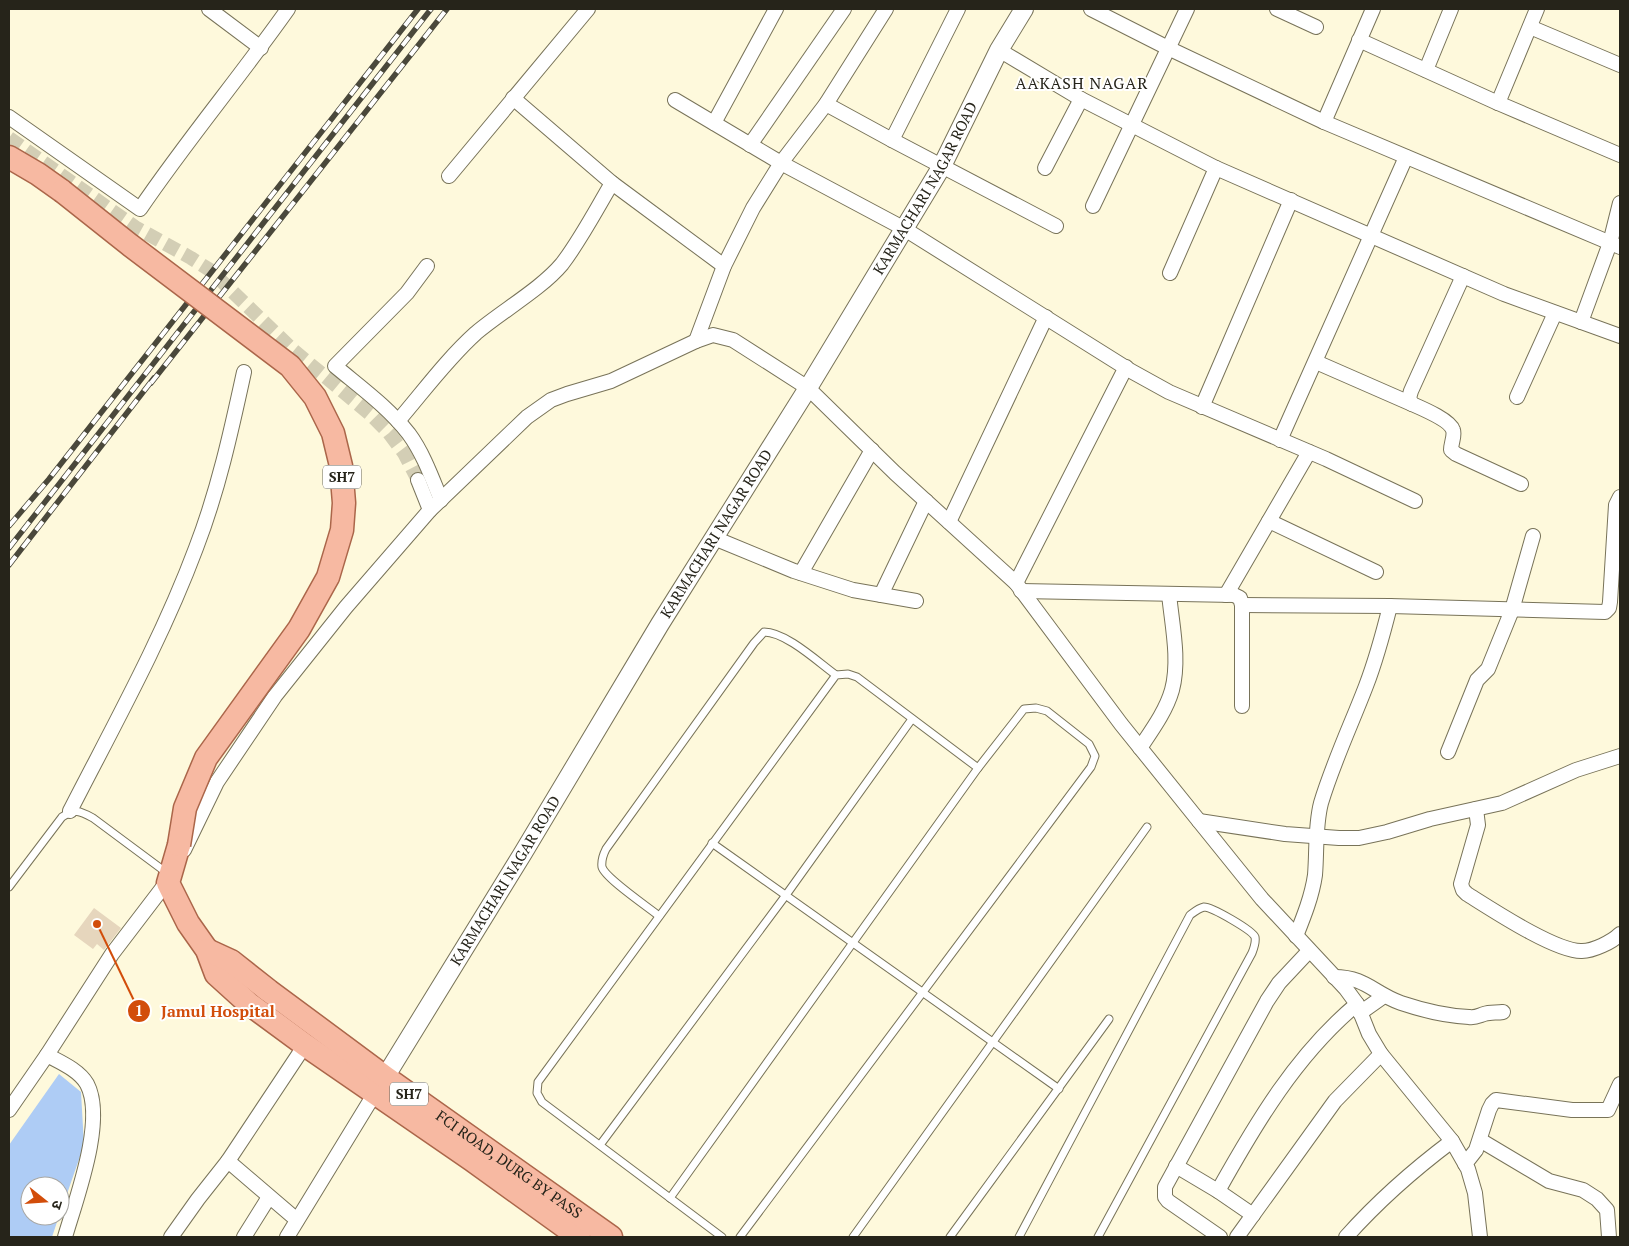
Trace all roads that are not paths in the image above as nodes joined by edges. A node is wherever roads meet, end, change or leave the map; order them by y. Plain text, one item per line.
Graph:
1 (209, 9) edge
2 (288, 9) edge
3 (588, 9) edge
4 (776, 9) edge
5 (844, 9) edge
6 (886, 9) edge
7 (958, 9) edge
8 (1024, 9) edge
9 (1091, 9) edge
10 (1187, 9) edge
11 (1278, 9) edge
12 (1373, 9) edge
13 (1451, 9) edge
14 (1537, 9) edge
15 (1316, 27) dead end
16 (1530, 27) junction
17 (1359, 40) junction
18 (261, 48) junction
19 (1168, 48) junction
20 (999, 50) junction
21 (1620, 65) edge
22 (1426, 70) junction
23 (513, 98) junction
24 (1081, 99) junction
25 (675, 100) dead end
26 (1498, 103) junction
27 (826, 104) junction
28 (9, 117) edge
29 (1324, 122) junction
30 (714, 124) junction
31 (1131, 124) junction
32 (892, 140) junction
33 (750, 145) junction
34 (1620, 155) edge
35 (9, 157) edge
36 (1406, 157) junction
37 (781, 163) junction
38 (942, 166) junction
39 (1045, 168) dead end
40 (1216, 168) junction
41 (449, 176) dead end
42 (612, 183) junction
43 (1291, 200) junction
44 (1620, 203) edge
45 (1093, 206) dead end
46 (1056, 226) dead end
47 (903, 228) junction
48 (1372, 236) junction
49 (1615, 245) edge
50 (428, 266) dead end
51 (724, 266) junction
52 (1170, 273) dead end
53 (1462, 276) junction
54 (1555, 313) junction
55 (1046, 317) junction
56 (1581, 322) junction
57 (1620, 336) edge
58 (696, 341) junction
59 (1316, 362) junction
60 (1126, 367) junction
61 (244, 372) dead end
62 (808, 388) junction
63 (1517, 397) dead end
64 (1412, 404) junction
65 (1202, 407) junction
66 (398, 421) junction
67 (1280, 440) junction
68 (872, 450) junction
69 (1309, 452) junction
70 (418, 480) tunnel mouth
71 (1521, 484) dead end
72 (1620, 496) edge
73 (441, 500) junction
74 (926, 501) junction
75 (1415, 501) dead end
76 (430, 510) junction
77 (949, 522) junction
78 (1269, 522) junction
79 (1533, 536) dead end
80 (714, 538) junction
81 (1376, 572) dead end
82 (801, 573) junction
83 (1019, 587) junction
84 (1168, 594) junction
85 (881, 595) junction
86 (1226, 595) junction
87 (1616, 595) edge
88 (916, 601) dead end
89 (1242, 605) junction
90 (1390, 606) junction
91 (1512, 610) junction
92 (836, 675) junction
93 (1242, 706) dead end
94 (912, 719) junction
95 (1140, 748) junction
96 (1448, 752) dead end
97 (1620, 756) edge
98 (978, 768) junction
99 (1476, 809) junction
100 (70, 811) junction
101 (1198, 821) junction
102 (1148, 827) dead end
103 (1317, 837) junction
104 (712, 843) junction
105 (169, 879) junction
106 (9, 886) edge
107 (786, 896) junction
108 (659, 916) junction
109 (1620, 934) edge
110 (1296, 936) junction
111 (852, 943) junction
112 (208, 950) junction
113 (1309, 951) junction
114 (1334, 977) junction
115 (922, 993) junction
116 (1384, 996) junction
117 (1358, 1009) junction
118 (1503, 1012) dead end
119 (1109, 1019) dead end
120 (994, 1044) junction
121 (305, 1045) junction
122 (1381, 1054) junction
123 (47, 1055) junction
124 (1620, 1084) edge
125 (380, 1085) junction
126 (1058, 1089) junction
127 (9, 1110) edge
128 (1480, 1140) junction
129 (1452, 1141) junction
130 (600, 1146) junction
131 (228, 1161) junction
132 (1465, 1164) junction
133 (1176, 1166) junction
134 (1218, 1191) junction
135 (269, 1196) junction
136 (670, 1198) junction
137 (1253, 1215) junction
138 (298, 1220) junction
139 (576, 1231) edge
140 (65, 1237) edge
141 (171, 1237) edge
142 (244, 1237) edge
143 (287, 1237) edge
144 (611, 1237) edge
145 (722, 1237) edge
146 (740, 1237) edge
147 (853, 1237) edge
148 (950, 1237) edge
149 (1020, 1237) edge
150 (1098, 1237) edge
151 (1220, 1237) edge
152 (1238, 1237) edge
153 (1346, 1237) edge
154 (1480, 1237) edge
155 (1609, 1237) edge

1 - 18 street
2 - 18 street
3 - 23 street
4 - 30 street
5 - 33 street
6 - 27 street
7 - 32 street
8 - 20 street, KARMACHARI NAGAR ROAD
9 - 19 street
10 - 19 street
11 - 15 street
12 - 17 street
13 - 22 street
14 - 16 street
16 - 21 street
16 - 26 street
17 - 22 street
17 - 29 street
18 - 28 street
19 - 29 street
19 - 31 street
20 - 24 street
20 - 38 street, KARMACHARI NAGAR ROAD
22 - 26 street
23 - 41 street
23 - 42 street
24 - 31 street
24 - 39 street
25 - 30 street
26 - 34 street
27 - 32 street
27 - 37 street
29 - 36 street
30 - 33 street
31 - 40 street
31 - 45 street
32 - 38 street
33 - 37 street
35 - 105 main road, SH7, bridge
36 - 48 street
36 - 49 street
37 - 47 street
37 - 51 street
38 - 46 street
38 - 47 street, KARMACHARI NAGAR ROAD
40 - 43 street
40 - 52 street
42 - 51 street
42 - 66 street
43 - 48 street
43 - 65 street
44 - 49 street
47 - 55 street
47 - 62 street, KARMACHARI NAGAR ROAD
48 - 53 street
48 - 59 street
49 - 56 street
50 - 66 street
51 - 58 street
53 - 54 street
53 - 64 street
54 - 56 street
54 - 63 street
55 - 60 street
55 - 77 street
56 - 57 street
58 - 62 street
58 - 73 street
59 - 64 street
59 - 67 street
60 - 65 street
60 - 83 street
61 - 100 street
62 - 68 street
62 - 80 street, KARMACHARI NAGAR ROAD
64 - 71 street
65 - 67 street
66 - 73 street
67 - 69 street
68 - 74 street
68 - 82 street
69 - 75 street
69 - 78 street
70 - 76 street
72 - 87 street
73 - 76 street
74 - 77 street
74 - 85 street
76 - 105 street
77 - 83 street
78 - 81 street
78 - 86 street
79 - 91 street
80 - 82 street
80 - 125 street, KARMACHARI NAGAR ROAD
82 - 85 street
83 - 84 street
83 - 95 street
84 - 86 street
84 - 95 street
85 - 88 street
86 - 89 street
87 - 91 street
89 - 90 street
89 - 93 street
90 - 91 street
90 - 103 street
91 - 96 street
92 - 94 lane
92 - 104 lane
92 - 108 lane
94 - 98 lane
94 - 107 lane
95 - 101 street
97 - 99 street
98 - 111 lane
98 - 115 lane
99 - 103 street
99 - 109 street
100 - 105 lane
100 - 106 lane
101 - 103 street
101 - 110 street
102 - 120 lane
103 - 110 street
104 - 107 lane
104 - 108 lane
105 - 112 main road, SH7
105 - 123 street
107 - 111 lane
107 - 130 lane
108 - 130 lane
110 - 113 street
111 - 115 lane
111 - 136 lane
112 - 121 main road, FCI ROAD, DURG BY PASS / SH7
112 - 125 main road, FCI ROAD, DURG BY PASS / SH7
113 - 114 street
113 - 133 street
114 - 116 street
114 - 117 street
115 - 120 lane
115 - 146 lane
116 - 117 street
116 - 118 street
117 - 122 street
117 - 134 street
119 - 126 lane
120 - 126 lane
120 - 147 lane
121 - 125 main road, FCI ROAD, DURG BY PASS / SH7
121 - 131 street
122 - 129 street
122 - 137 street
123 - 127 street
123 - 140 street
124 - 128 street
125 - 138 street
125 - 139 main road, FCI ROAD, DURG BY PASS / SH7
126 - 148 lane
128 - 132 street
128 - 155 street
129 - 132 street
129 - 153 street
130 - 136 lane
131 - 135 street
131 - 141 street
132 - 154 street
133 - 134 street
133 - 151 street
134 - 137 street
135 - 138 street
135 - 142 street
136 - 145 lane
137 - 152 street
138 - 143 street
139 - 144 main road, FCI ROAD, DURG BY PASS / SH7
149 - 150 lane

